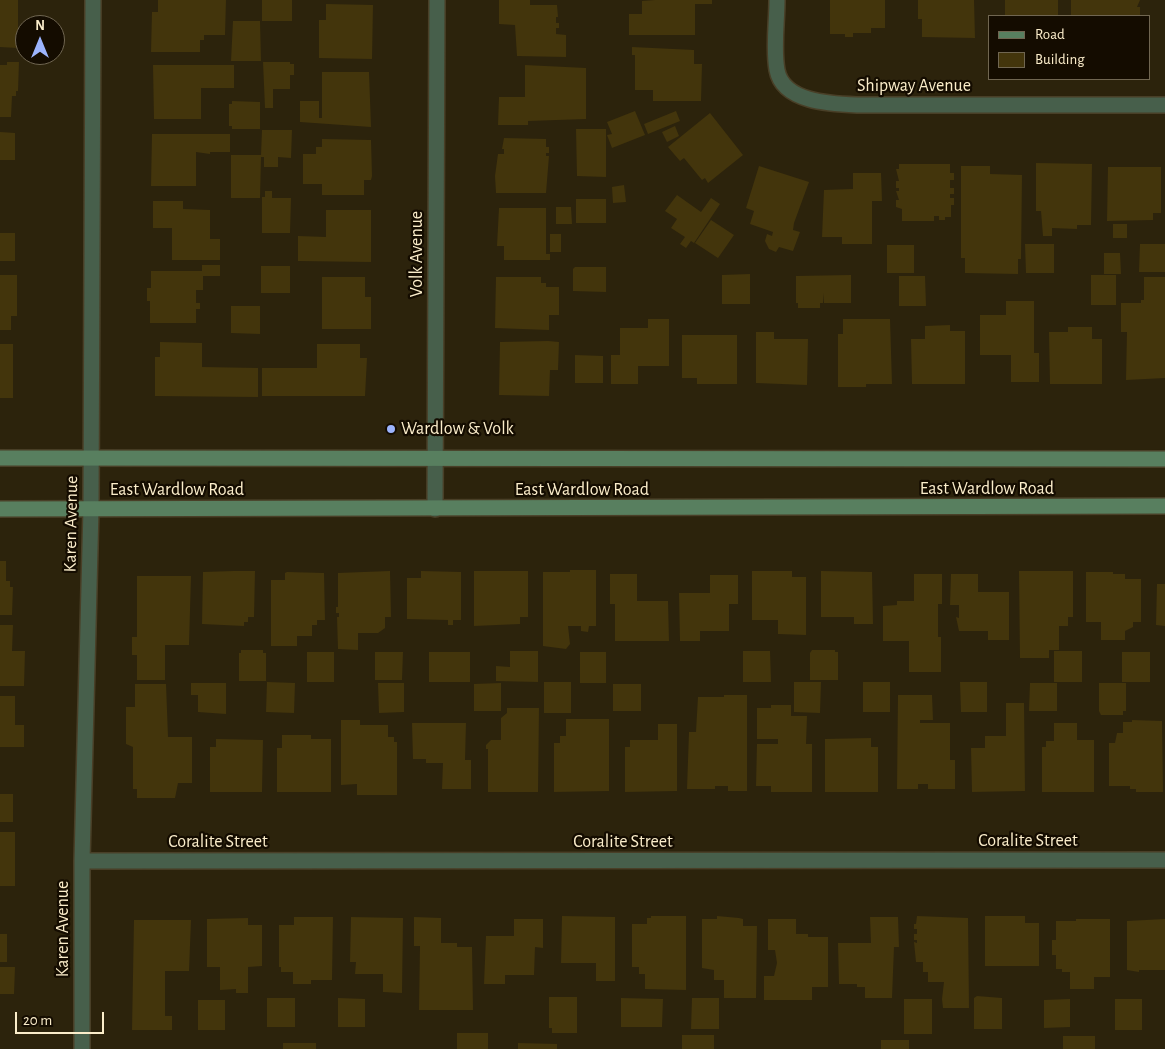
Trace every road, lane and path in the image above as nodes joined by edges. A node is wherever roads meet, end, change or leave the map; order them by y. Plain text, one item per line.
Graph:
1 (93, 0) edge
2 (437, 0) edge
3 (777, 0) edge
4 (1165, 105) edge
5 (0, 458) edge
6 (91, 458) junction
7 (435, 458) junction
8 (1165, 459) edge
9 (1165, 506) edge
10 (0, 509) edge
11 (91, 509) junction
12 (435, 509) junction
13 (1165, 860) edge
14 (82, 861) junction
15 (82, 1049) edge

1 - 6 street, Karen Avenue
2 - 7 street, Volk Avenue
3 - 4 street, Shipway Avenue
5 - 6 main road, East Wardlow Road
6 - 7 main road, East Wardlow Road
6 - 11 street, Karen Avenue
7 - 8 main road, East Wardlow Road
7 - 12 street, Volk Avenue
9 - 12 main road, East Wardlow Road
10 - 11 main road, East Wardlow Road
11 - 12 main road, East Wardlow Road
11 - 14 street, Karen Avenue
13 - 14 street, Coralite Street
14 - 15 street, Karen Avenue

